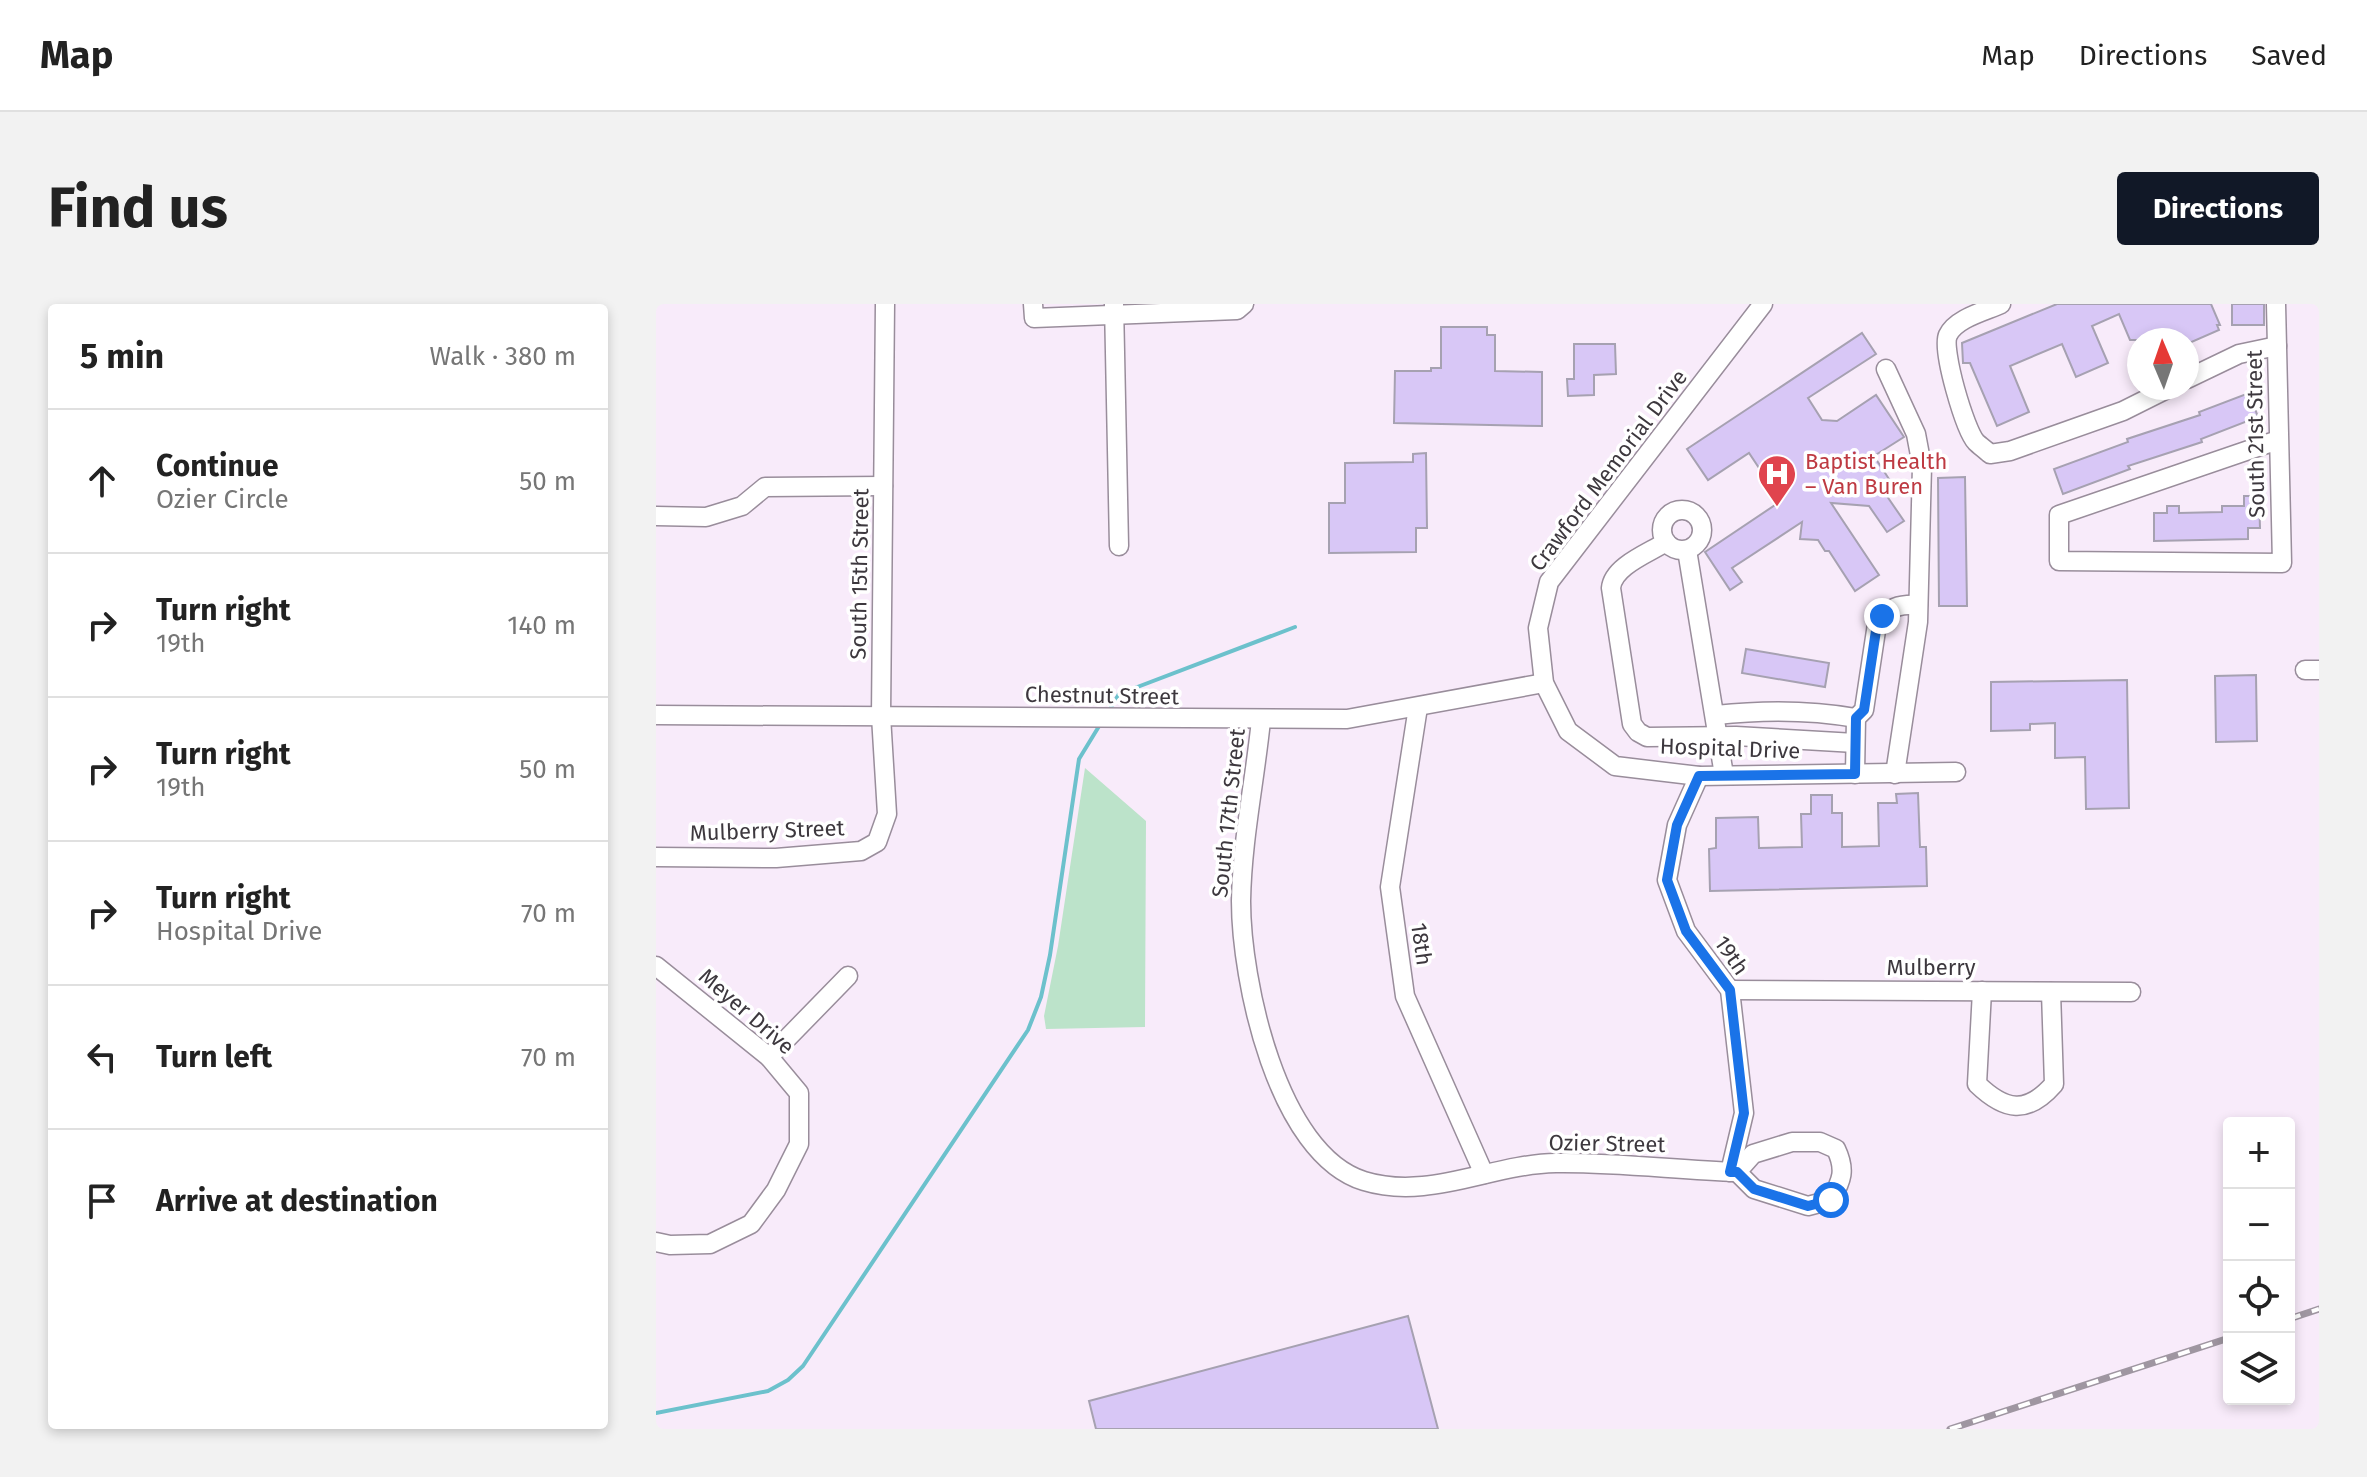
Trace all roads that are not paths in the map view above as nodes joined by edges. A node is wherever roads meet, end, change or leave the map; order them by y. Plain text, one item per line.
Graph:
1 (885, 304) edge
2 (1033, 304) edge
3 (1244, 304) edge
4 (1763, 304) edge
5 (2001, 304) edge
6 (2276, 304) edge
7 (1114, 310) edge
8 (2277, 346) junction
9 (1886, 369) dead end
10 (2199, 373) edge
11 (2145, 400) edge
12 (2278, 440) junction
13 (883, 486) junction
14 (656, 516) edge
15 (1666, 542) junction
16 (1119, 546) dead end
17 (1687, 550) junction
18 (1918, 605) junction
19 (1544, 683) junction
20 (1418, 707) junction
21 (656, 715) edge
22 (1716, 715) junction
23 (881, 716) junction
24 (1856, 718) junction
25 (1261, 720) junction
26 (1719, 736) junction
27 (1855, 743) junction
28 (1956, 772) dead end
29 (1855, 774) junction
30 (1895, 774) junction
31 (1724, 775) junction
32 (1699, 776) junction
33 (877, 842) joint
34 (656, 857) edge
35 (656, 966) edge
36 (848, 976) dead end
37 (1730, 990) junction
38 (1982, 991) junction
39 (2051, 992) junction
40 (2131, 992) dead end
41 (769, 1057) junction
42 (1734, 1172) junction
43 (1484, 1174) junction
44 (656, 1242) edge

1 - 13 street, South 15th Street
2 - 7 street
3 - 7 street
4 - 19 street, Crawford Memorial Drive
5 - 11 street
6 - 8 street, South 21st Street
7 - 16 street
8 - 10 street
8 - 12 street, South 21st Street
9 - 18 street
12 - 12 street, South 21st Street
13 - 14 street
13 - 23 street, South 15th Street
15 - 17 street
15 - 17 street
15 - 26 street
17 - 22 street
18 - 24 street
18 - 30 street
19 - 20 street, Chestnut Street
19 - 32 street, Hospital Drive
20 - 25 street, Chestnut Street
20 - 43 street, 18th
21 - 23 street, Chestnut Street
22 - 24 street
22 - 26 street
23 - 25 street, Chestnut Street
23 - 33 street, South 15th Street
24 - 27 street
25 - 43 street, South 17th Street
26 - 27 street
26 - 31 street
27 - 29 street
28 - 30 street, Hospital Drive
29 - 30 street, Hospital Drive
29 - 31 street, Hospital Drive
31 - 32 street, Hospital Drive
32 - 37 street, 19th
33 - 34 street, Mulberry Street
35 - 41 street, Meyer Drive
36 - 41 street
37 - 38 street, Mulberry
37 - 42 street, 19th
38 - 39 street, Mulberry
38 - 39 street
39 - 40 street, Mulberry
41 - 44 street, Meyer Drive
42 - 42 street
42 - 43 street, Ozier Street

